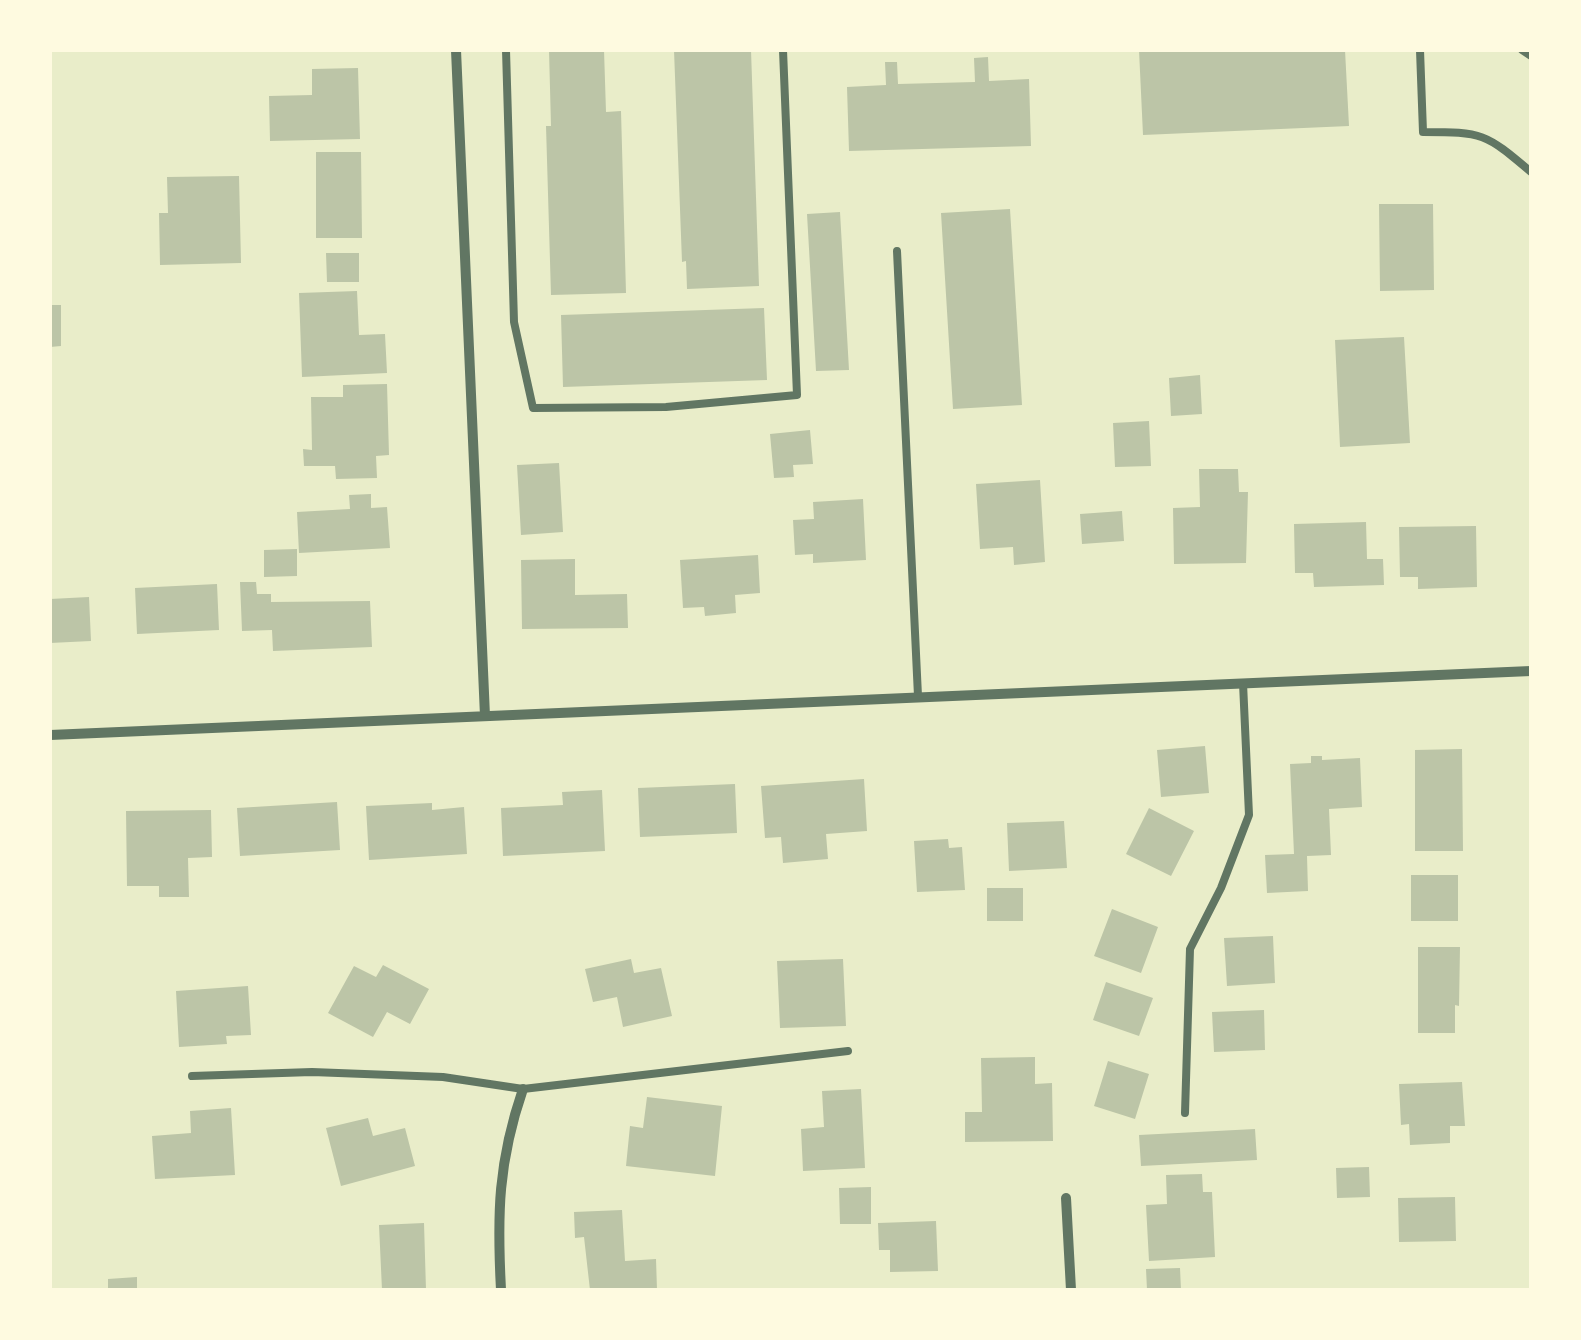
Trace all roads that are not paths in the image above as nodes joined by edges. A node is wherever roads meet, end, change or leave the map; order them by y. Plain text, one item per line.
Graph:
1 (456, 50) edge
2 (506, 50) edge
3 (783, 50) edge
4 (1420, 50) edge
5 (1522, 50) edge
6 (1531, 56) edge
7 (1531, 172) edge
8 (897, 251) dead end
9 (1531, 671) edge
10 (1243, 683) junction
11 (918, 696) junction
12 (486, 716) junction
13 (50, 735) edge
14 (848, 1051) dead end
15 (192, 1076) dead end
16 (524, 1089) junction
17 (1185, 1114) dead end
18 (1066, 1198) dead end
19 (501, 1290) edge
20 (1071, 1290) edge

1 - 12 street
2 - 3 lane
4 - 7 lane
5 - 6 lane
8 - 11 lane
9 - 10 street
10 - 11 street
10 - 17 lane
11 - 12 street
12 - 13 street
14 - 16 lane
15 - 16 lane
16 - 19 street
18 - 20 street

